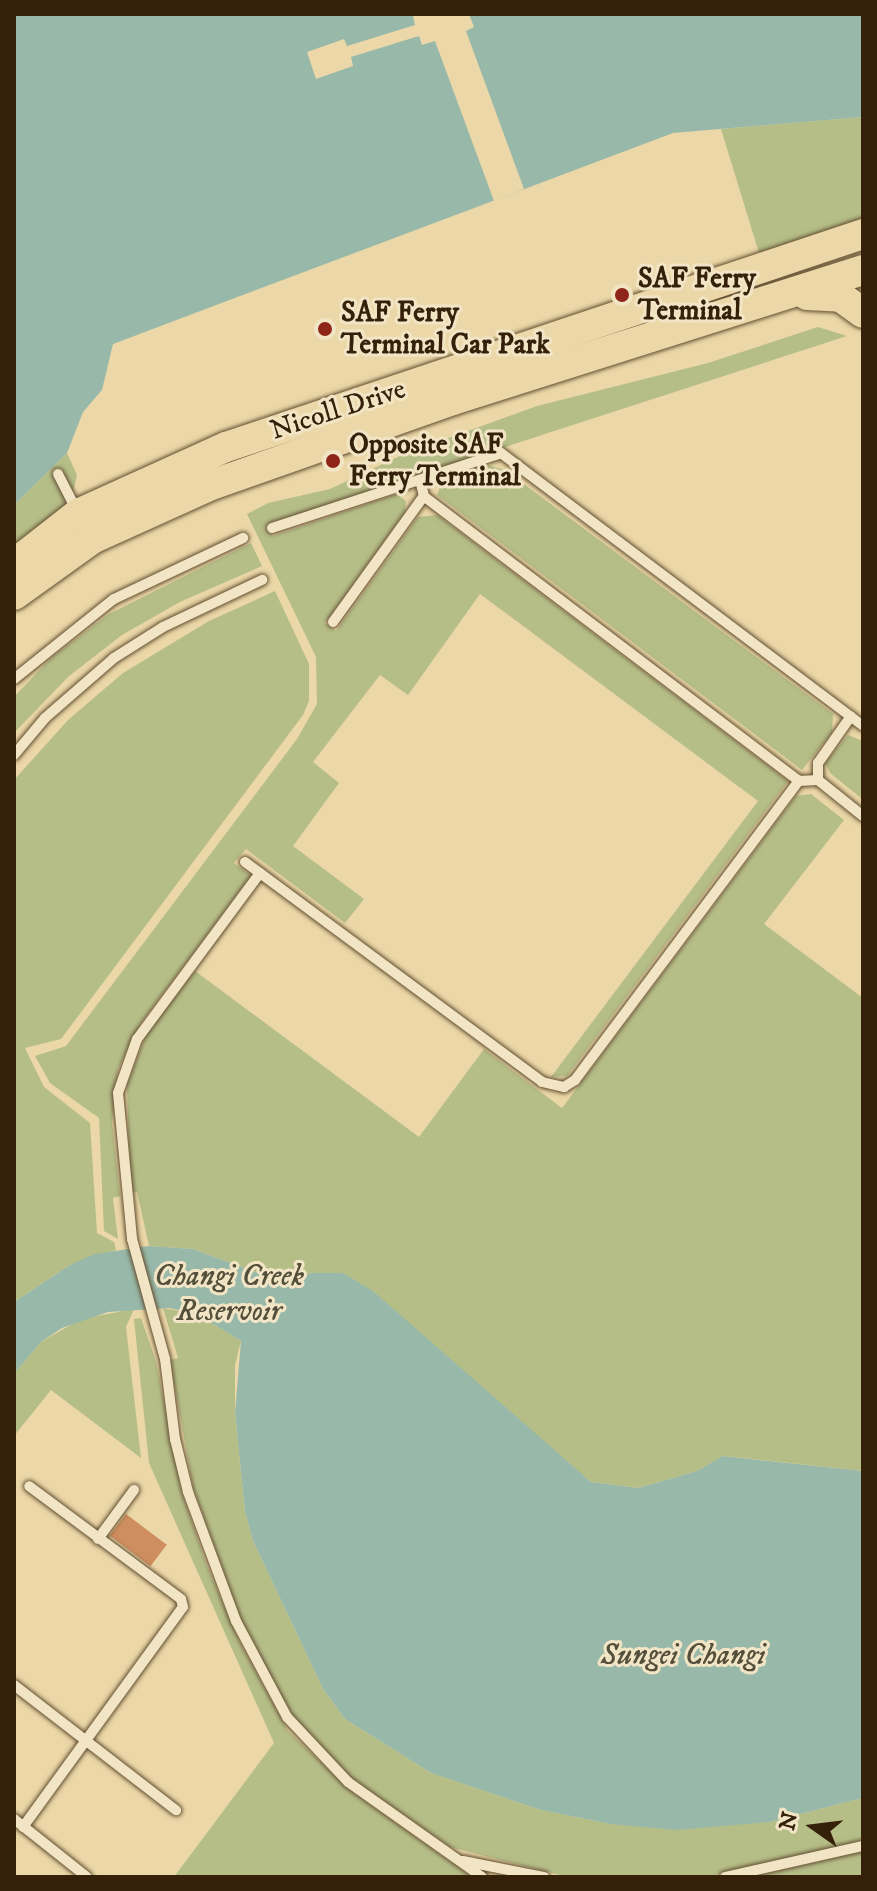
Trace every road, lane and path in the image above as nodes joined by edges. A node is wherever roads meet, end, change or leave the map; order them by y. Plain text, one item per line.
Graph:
1 (863, 234) edge
2 (863, 270) edge
3 (781, 298) junction
4 (863, 313) edge
5 (58, 474) dead end
6 (420, 480) junction
7 (424, 496) junction
8 (85, 527) junction
9 (272, 528) dead end
10 (243, 538) dead end
11 (14, 564) edge
12 (262, 580) dead end
13 (14, 595) edge
14 (333, 622) dead end
15 (14, 679) edge
16 (851, 716) junction
17 (863, 726) edge
18 (14, 755) edge
19 (818, 780) junction
20 (799, 781) junction
21 (863, 816) edge
22 (245, 862) dead end
23 (260, 873) junction
24 (29, 1486) dead end
25 (134, 1490) dead end
26 (98, 1539) junction
27 (14, 1685) edge
28 (88, 1742) junction
29 (176, 1810) dead end
30 (19, 1823) edge
31 (863, 1846) edge
32 (458, 1860) junction
33 (87, 1877) edge
34 (482, 1877) edge
35 (544, 1877) edge
36 (725, 1877) edge

1 - 8 main road, Nicoll Drive
2 - 3 main road, Nicoll Drive
3 - 4 main road
3 - 8 main road, Nicoll Drive
5 - 8 lane
6 - 7 lane
6 - 9 lane
6 - 16 lane
7 - 14 lane
7 - 20 lane
8 - 11 main road, Nicoll Drive
8 - 13 main road, Nicoll Drive
10 - 15 lane
12 - 18 lane
16 - 17 lane
16 - 19 lane
19 - 20 lane
19 - 21 lane
20 - 23 lane
22 - 23 lane
23 - 32 lane
24 - 26 lane
25 - 26 lane
26 - 28 lane
27 - 28 lane
28 - 29 lane
28 - 30 lane
30 - 33 lane
31 - 36 lane
32 - 34 lane
32 - 35 lane

